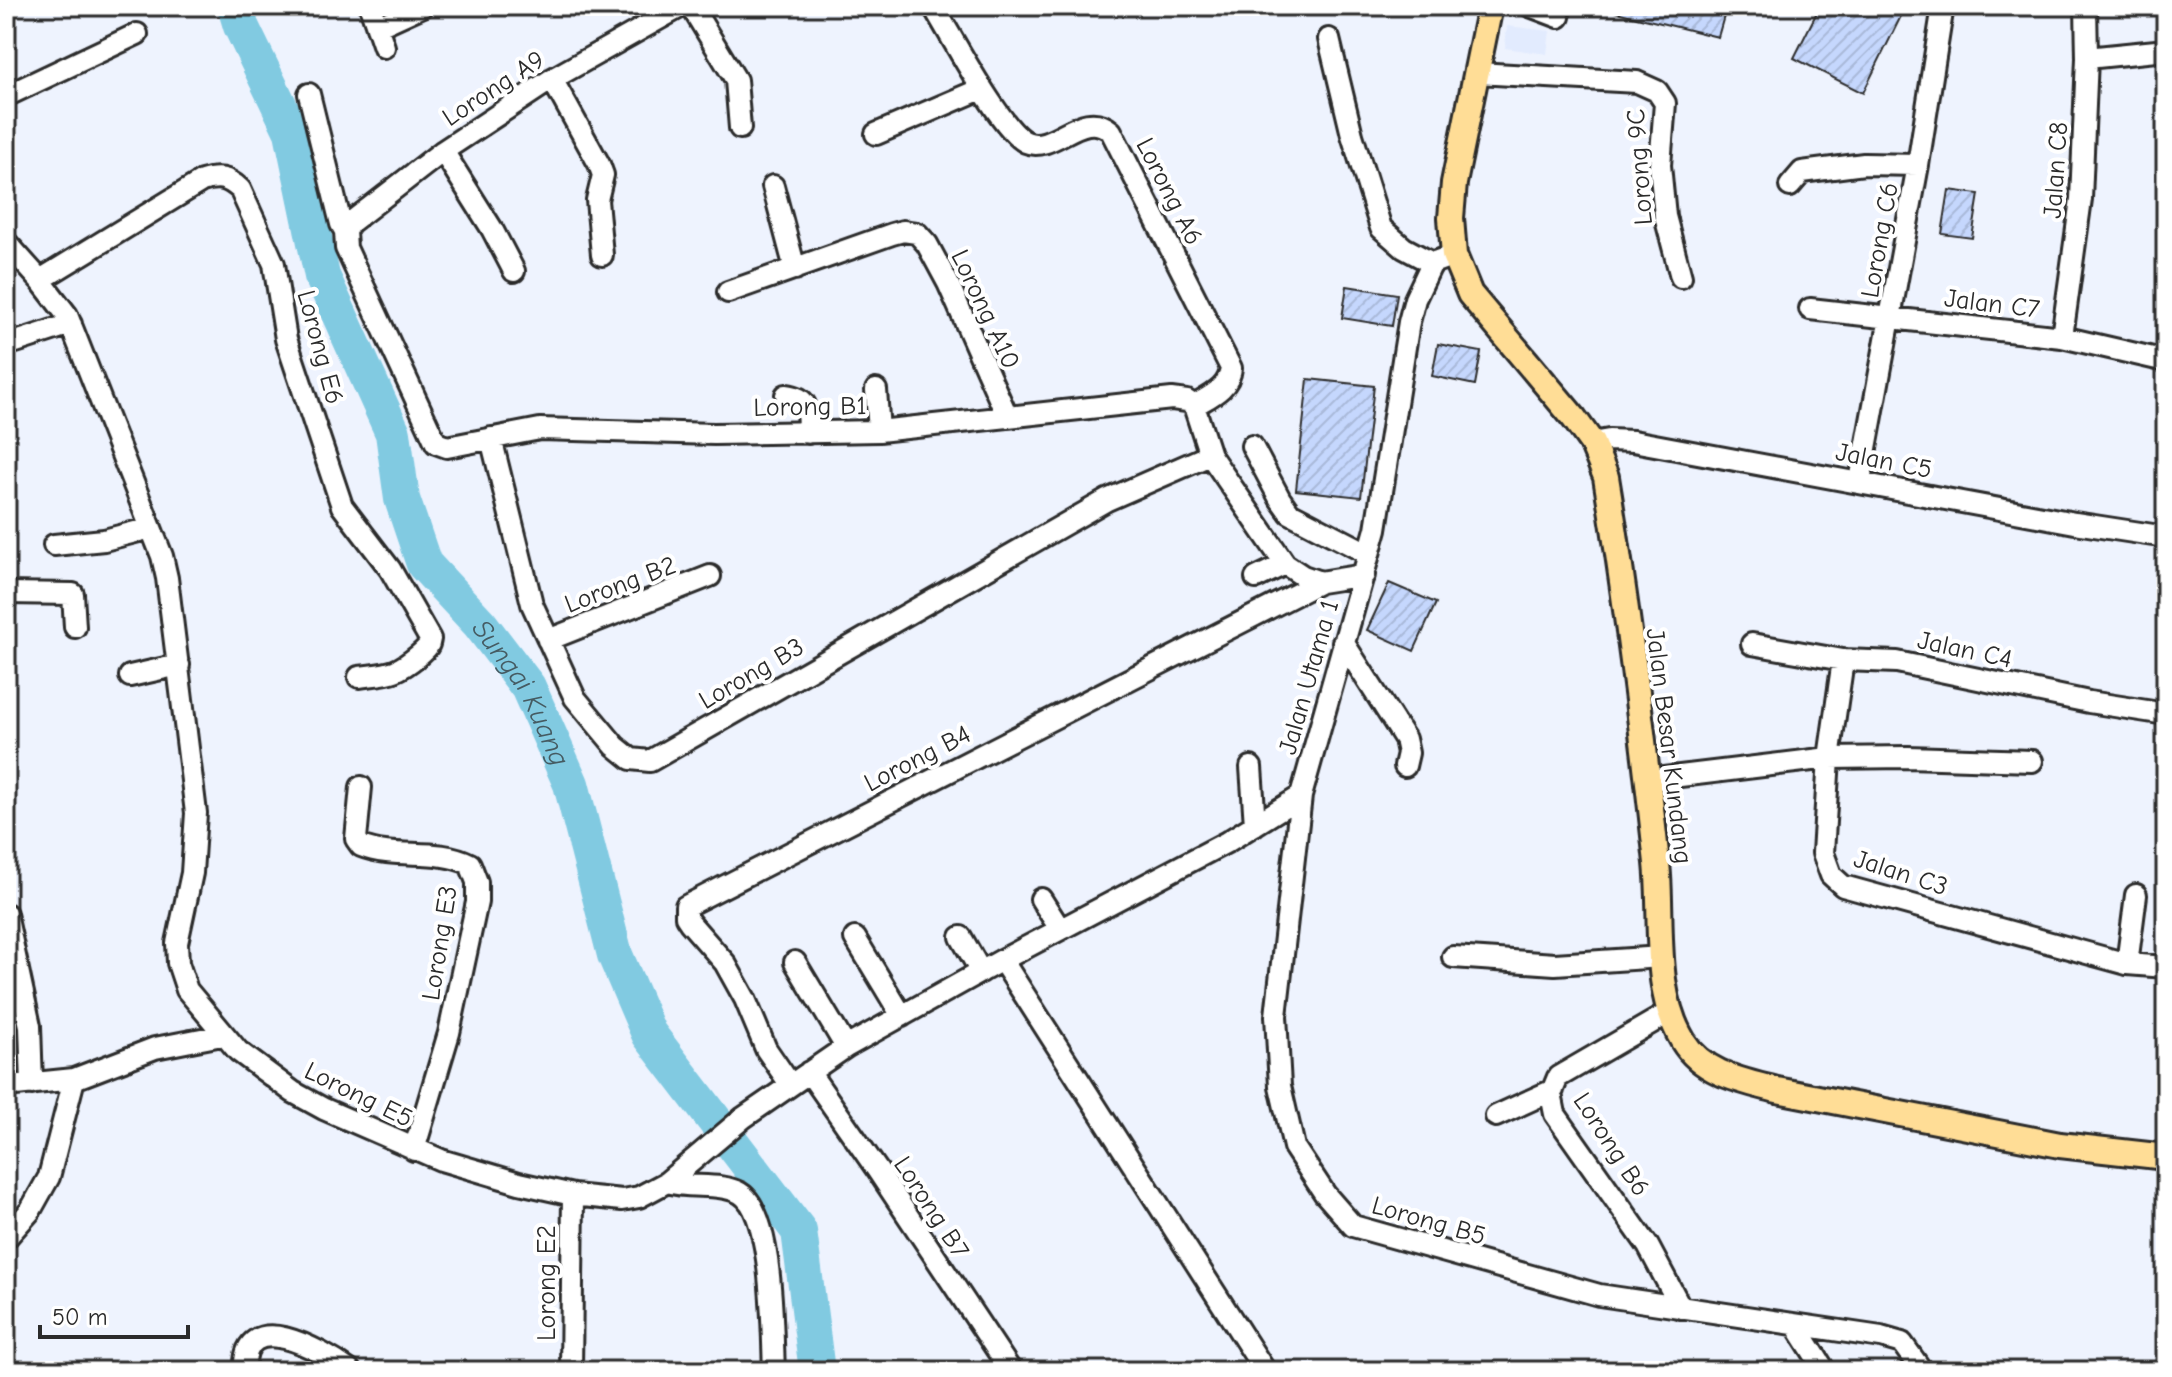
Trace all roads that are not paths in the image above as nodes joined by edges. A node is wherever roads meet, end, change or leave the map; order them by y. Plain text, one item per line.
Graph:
1 (370, 6) edge
2 (423, 6) edge
3 (682, 6) edge
4 (691, 6) edge
5 (933, 6) edge
6 (1490, 6) edge
7 (1530, 6) edge
8 (1943, 6) edge
9 (2086, 6) edge
10 (1559, 17) dead end
11 (377, 27) junction
12 (137, 34) dead end
13 (1329, 39) dead end
14 (384, 47) dead end
15 (2166, 50) edge
16 (2087, 58) junction
17 (1477, 73) junction
18 (552, 79) junction
19 (981, 89) junction
20 (309, 94) dead end
21 (6, 96) edge
22 (740, 128) dead end
23 (876, 134) dead end
24 (443, 151) junction
25 (1918, 165) junction
26 (773, 186) dead end
27 (1790, 186) dead end
28 (345, 231) junction
29 (6, 242) edge
30 (602, 255) dead end
31 (1443, 259) junction
32 (795, 269) junction
33 (514, 271) dead end
34 (1681, 277) dead end
35 (40, 280) junction
36 (728, 292) dead end
37 (1810, 309) dead end
38 (1892, 317) junction
39 (71, 324) junction
40 (2062, 337) junction
41 (16, 342) dead end
42 (2166, 361) edge
43 (876, 390) dead end
44 (786, 395) dead end
45 (1194, 406) junction
46 (1007, 416) junction
47 (879, 431) junction
48 (808, 433) junction
49 (491, 438) junction
50 (1592, 443) junction
51 (1252, 446) dead end
52 (1210, 455) junction
53 (1860, 481) junction
54 (151, 528) junction
55 (2166, 537) edge
56 (54, 545) dead end
57 (1369, 554) junction
58 (1285, 564) junction
59 (1364, 575) junction
60 (710, 576) dead end
61 (1256, 578) dead end
62 (1320, 582) junction
63 (6, 593) edge
64 (75, 627) dead end
65 (548, 640) junction
66 (1343, 642) junction
67 (1752, 644) dead end
68 (1843, 660) junction
69 (179, 665) junction
70 (130, 676) dead end
71 (359, 677) dead end
72 (2166, 714) edge
73 (1829, 758) junction
74 (2032, 761) dead end
75 (1405, 766) dead end
76 (1251, 767) dead end
77 (1647, 780) junction
78 (361, 787) dead end
79 (1301, 796) junction
80 (1255, 825) junction
81 (2136, 895) dead end
82 (1041, 899) dead end
83 (6, 914) edge
84 (1060, 929) junction
85 (961, 937) dead end
86 (855, 938) dead end
87 (1453, 957) dead end
88 (1662, 957) junction
89 (1002, 960) junction
90 (795, 962) dead end
91 (2127, 964) junction
92 (2166, 967) edge
93 (981, 972) junction
94 (1670, 1012) junction
95 (902, 1016) junction
96 (222, 1035) junction
97 (846, 1047) junction
98 (809, 1072) junction
99 (74, 1079) junction
100 (32, 1084) junction
101 (790, 1084) junction
102 (6, 1086) edge
103 (1553, 1090) junction
104 (1496, 1116) dead end
105 (414, 1150) junction
106 (2166, 1157) edge
107 (696, 1158) joint
108 (667, 1182) junction
109 (573, 1195) junction
110 (10, 1234) edge
111 (1681, 1308) junction
112 (1797, 1327) junction
113 (245, 1371) edge
114 (350, 1371) edge
115 (571, 1371) edge
116 (774, 1371) edge
117 (1011, 1371) edge
118 (1265, 1371) edge
119 (1825, 1371) edge
120 (1922, 1371) edge

1 - 11 street
2 - 11 street
3 - 18 street, Lorong A9
4 - 22 street
5 - 19 street, Lorong A6
6 - 17 main road, Jalan Besar Kundang
7 - 10 street
8 - 25 street, Lorong C6
9 - 16 street, Jalan C8
11 - 14 street
12 - 21 street
13 - 31 street
15 - 16 street
16 - 40 street, Jalan C8
17 - 31 main road, Jalan Besar Kundang
17 - 34 street, Lorong 9C
18 - 24 street, Lorong A9
18 - 30 street
19 - 23 street
19 - 45 street, Lorong A6
20 - 28 street
24 - 28 street, Lorong A9
24 - 33 street
25 - 27 street
25 - 38 street, Lorong C6
26 - 32 street
28 - 49 street, Lorong B1
29 - 35 street, Lorong E5
31 - 50 main road, Jalan Besar Kundang
31 - 57 street, Jalan Utama 1
32 - 36 street, Lorong A10
32 - 46 street, Lorong A10
35 - 39 street, Lorong E5
35 - 71 street, Lorong E6
37 - 38 street, Jalan C7
38 - 40 street, Jalan C7
38 - 53 street, Lorong C6
39 - 41 street
39 - 54 street, Lorong E5
40 - 42 street, Jalan C7
43 - 47 street
44 - 48 street
45 - 46 street, Lorong B1
45 - 52 street
46 - 47 street, Lorong B1
47 - 48 street, Lorong B1
48 - 49 street, Lorong B1
49 - 65 street, Lorong B3
50 - 53 street, Jalan C5
50 - 77 main road, Jalan Besar Kundang
51 - 57 street
52 - 58 street
52 - 65 street, Lorong B3
53 - 55 street, Jalan C5
54 - 56 street
54 - 69 street, Lorong E5
57 - 59 street, Jalan Utama 1
58 - 61 street
58 - 62 street
59 - 62 street, Lorong B4
59 - 66 street, Jalan Utama 1
60 - 65 street, Lorong B2
62 - 101 street, Lorong B4
63 - 64 street
66 - 75 street
66 - 79 street, Jalan Utama 1
67 - 68 street, Jalan C4
68 - 72 street, Jalan C4
68 - 73 street, Jalan C3
69 - 70 street
69 - 96 street, Lorong E5
73 - 74 street
73 - 77 street
73 - 91 street, Jalan C3
76 - 80 street
77 - 88 main road, Jalan Besar Kundang
78 - 105 street, Lorong E3
79 - 80 street, Jalan Utama 1
79 - 111 street, Lorong B5
80 - 84 street, Jalan Utama 1
81 - 91 street
82 - 84 street
83 - 100 street
84 - 89 street, Jalan Utama 1
85 - 93 street
86 - 95 street
87 - 88 street
88 - 94 main road, Jalan Besar Kundang
89 - 93 street, Jalan Utama 1
89 - 118 street
90 - 97 street
91 - 92 street, Jalan C3
93 - 95 street, Jalan Utama 1
94 - 103 street, Lorong B6
94 - 106 main road, Jalan Besar Kundang
95 - 97 street, Jalan Utama 1
96 - 99 street
96 - 105 street, Lorong E5
97 - 98 street, Jalan Utama 1
98 - 101 street, Jalan Utama 1
98 - 117 street, Lorong B7
99 - 100 street
99 - 110 street
100 - 102 street
101 - 107 street, Jalan Utama 1
103 - 104 street
103 - 111 street, Lorong B6
105 - 109 street, Lorong E5
107 - 108 street, Lorong E5
108 - 109 street, Lorong E5
108 - 116 street
109 - 115 street, Lorong E2
111 - 112 street, Lorong B5
112 - 119 street
112 - 120 street, Lorong B5
113 - 114 street

